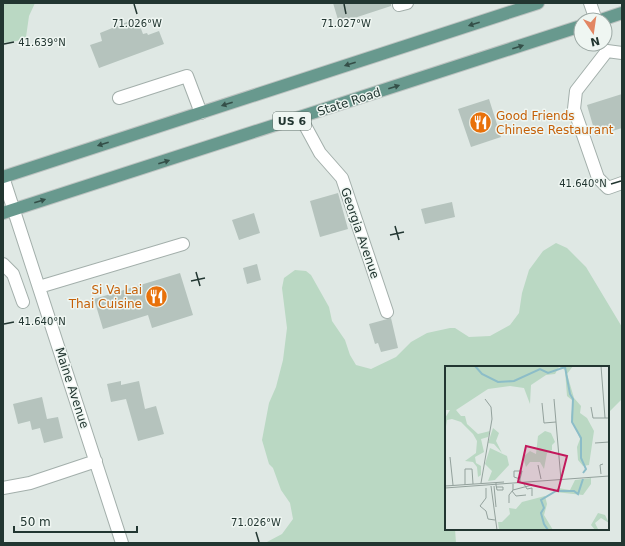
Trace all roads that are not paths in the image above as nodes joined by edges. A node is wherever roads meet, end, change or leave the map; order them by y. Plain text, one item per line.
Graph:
1 (538, 3) edge
2 (524, 5) edge
3 (573, 29) edge
4 (602, 52) edge
5 (119, 98) dead end
6 (201, 112) junction
7 (301, 118) junction
8 (3, 177) edge
9 (622, 183) edge
10 (8, 211) edge
11 (183, 244) dead end
12 (3, 264) edge
13 (39, 287) junction
14 (23, 302) dead end
15 (387, 312) dead end
16 (96, 461) junction
17 (3, 488) edge
18 (122, 543) edge

1 - 2 main road
2 -> 6 main road
7 -> 3 main road, State Road / US 6
4 - 9 street
5 - 6 street
6 -> 8 main road
10 -> 7 main road, State Road / US 6
7 - 15 street, Georgia Avenue
8 - 10 street, Maine Avenue
10 - 13 street, Maine Avenue
11 - 13 street
12 - 14 street
13 - 16 street, Maine Avenue
16 - 17 street
16 - 18 street, Maine Avenue

